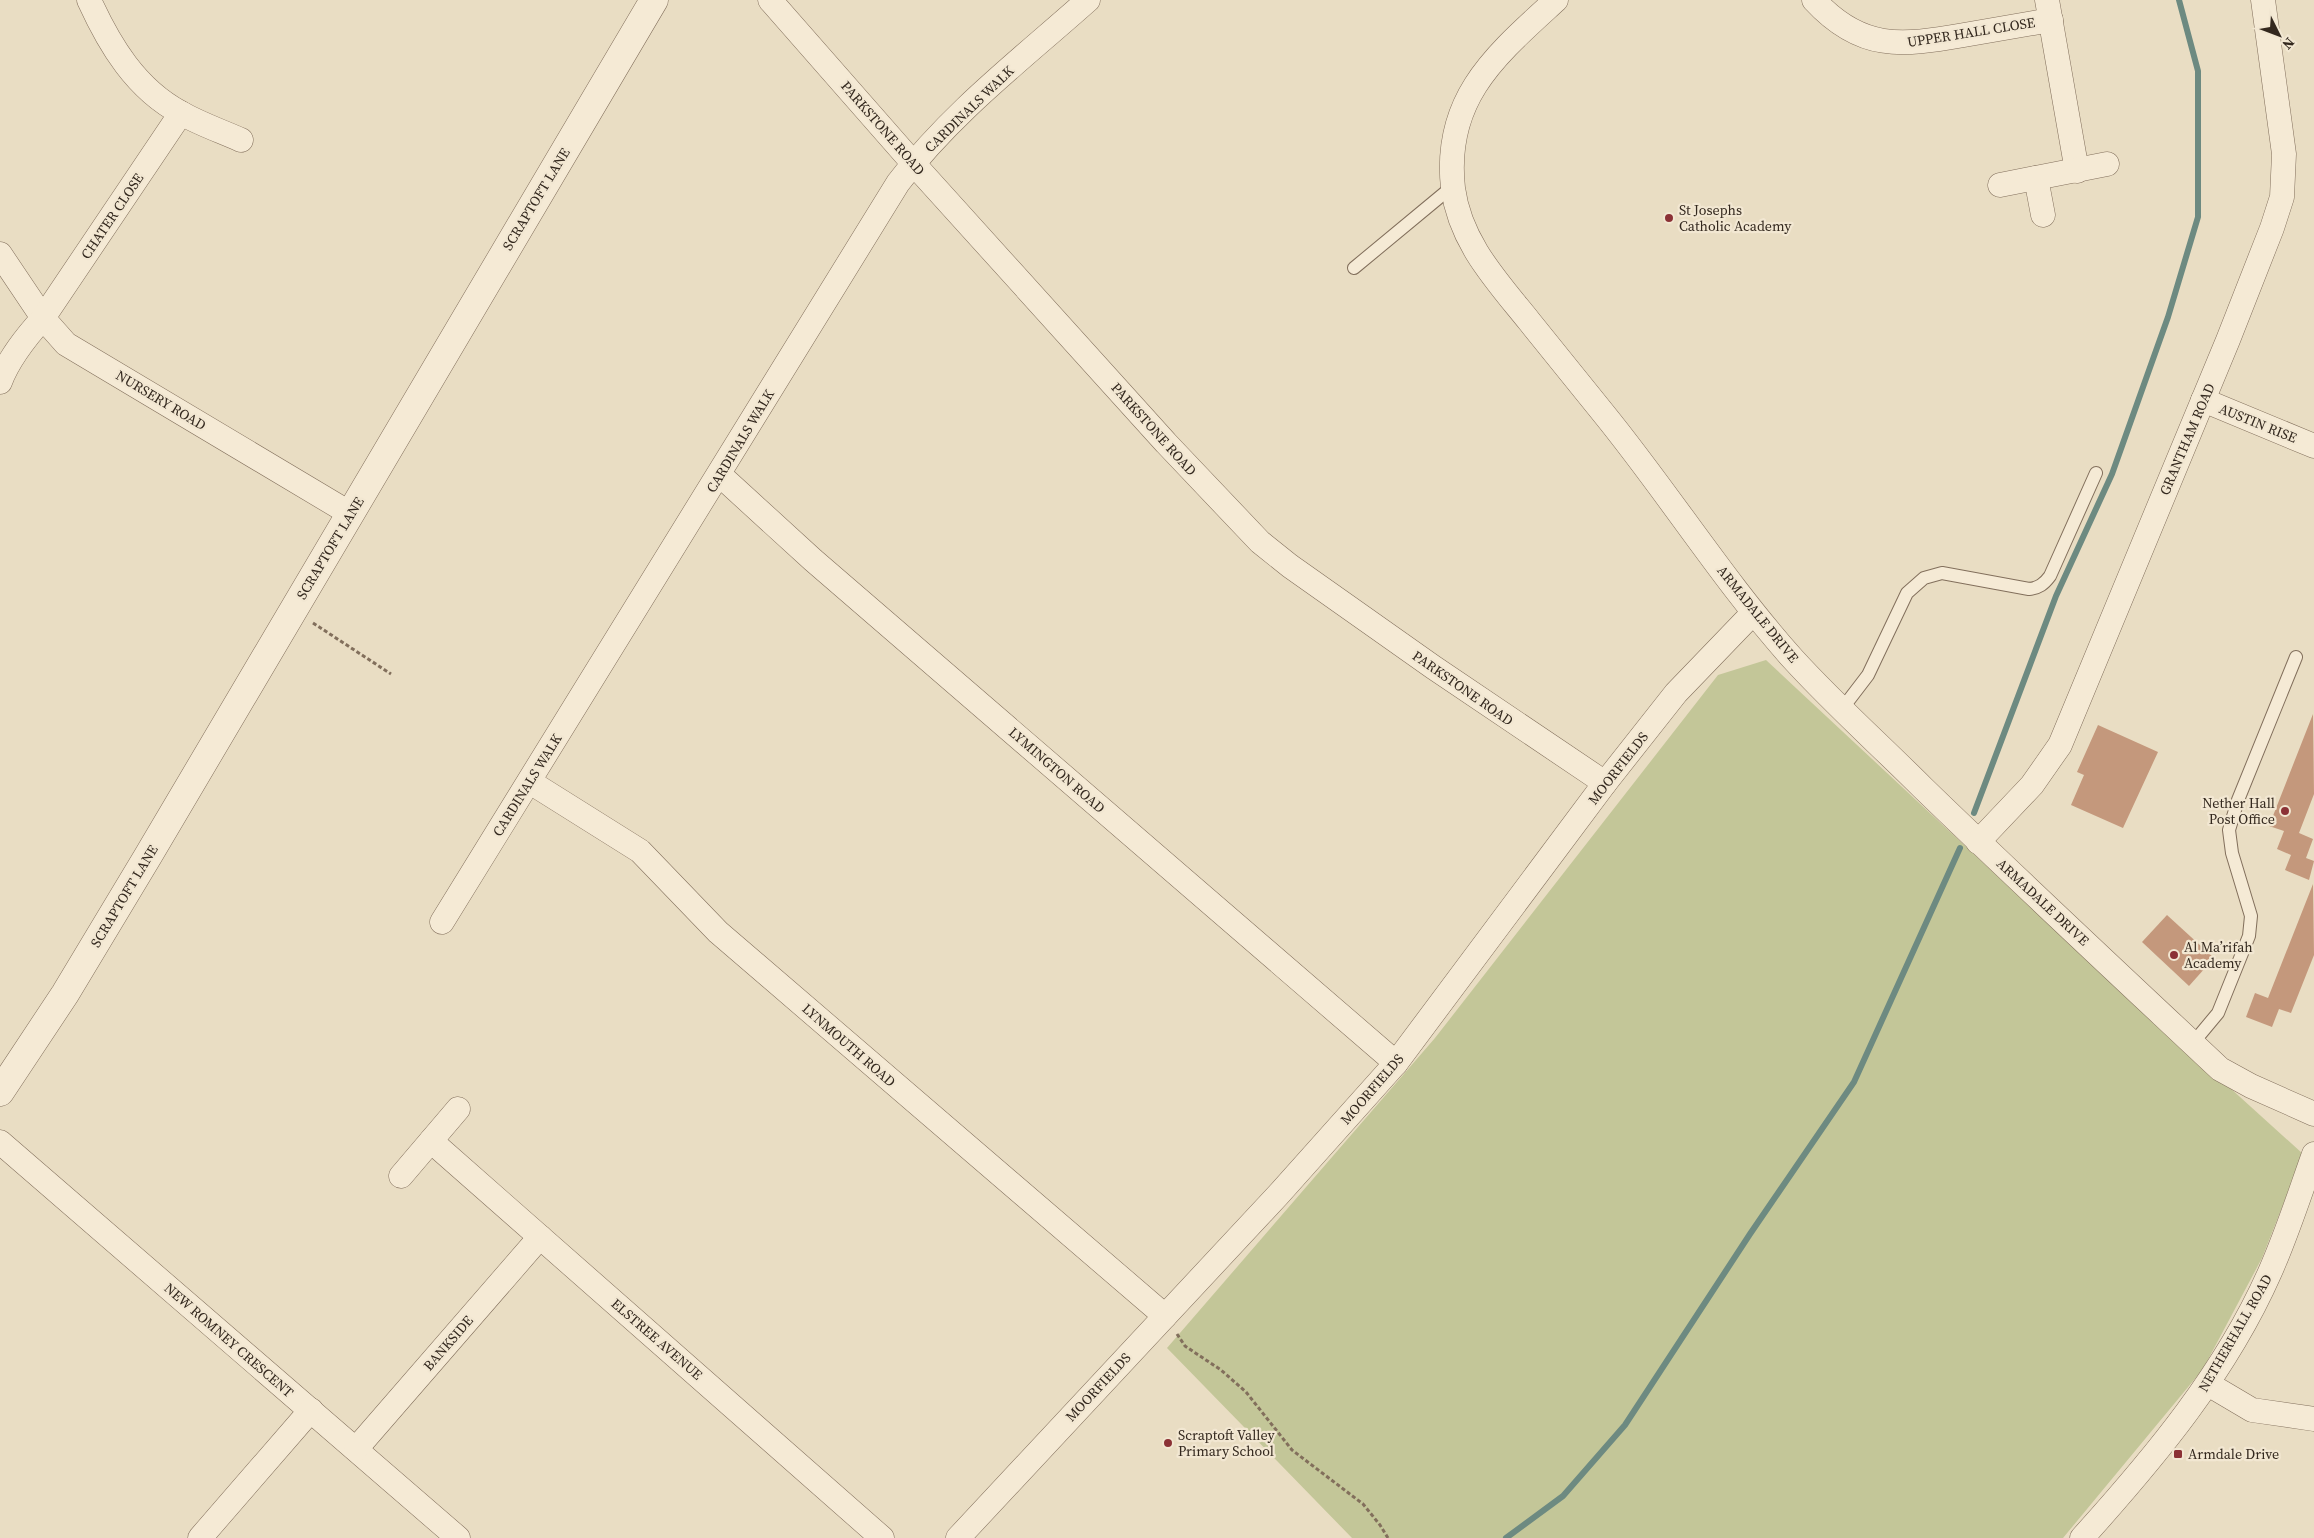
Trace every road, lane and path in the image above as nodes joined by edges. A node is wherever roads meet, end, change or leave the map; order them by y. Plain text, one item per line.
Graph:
1 (89, 0) edge
2 (654, 0) edge
3 (770, 0) edge
4 (1088, 0) edge
5 (1556, 0) edge
6 (1814, 0) edge
7 (2263, 0) edge
8 (2049, 10) edge
9 (181, 113) junction
10 (241, 140) dead end
11 (913, 163) junction
12 (2107, 164) dead end
13 (2077, 170) junction
14 (2036, 178) junction
15 (2000, 185) dead end
16 (1453, 186) junction
17 (2043, 216) dead end
18 (0, 254) edge
19 (1354, 268) dead end
20 (43, 318) junction
21 (0, 382) edge
22 (2203, 400) junction
23 (2314, 446) edge
24 (2096, 473) dead end
25 (720, 475) junction
26 (351, 514) junction
27 (293, 611) junction
28 (1753, 613) junction
29 (2296, 657) dead end
30 (391, 674) dead end
31 (1842, 709) junction
32 (530, 782) junction
33 (1605, 783) junction
34 (1978, 842) junction
35 (442, 922) dead end
36 (2193, 1043) junction
37 (1396, 1063) junction
38 (0, 1092) edge
39 (458, 1109) dead end
40 (2314, 1114) edge
41 (431, 1141) junction
42 (0, 1142) edge
43 (2314, 1154) edge
44 (401, 1176) dead end
45 (540, 1237) junction
46 (1165, 1316) junction
47 (2208, 1384) junction
48 (311, 1410) junction
49 (2314, 1419) edge
50 (356, 1449) junction
51 (200, 1538) edge
52 (458, 1538) edge
53 (882, 1538) edge
54 (958, 1538) edge
55 (1388, 1538) edge
56 (2082, 1538) edge

1 - 9 street
2 - 26 street, SCRAPTOFT LANE
3 - 11 street, PARKSTONE ROAD
4 - 11 street, CARDINALS WALK
5 - 16 street, ARMADALE DRIVE
6 - 8 street, UPPER HALL CLOSE
7 - 22 street, GRANTHAM ROAD
8 - 13 street, UPPER HALL CLOSE
9 - 10 street
9 - 20 street, CHATER CLOSE
11 - 25 street, CARDINALS WALK
11 - 33 street, PARKSTONE ROAD
12 - 13 street
13 - 14 street
14 - 15 street
14 - 17 street
16 - 19 lane
16 - 28 street, ARMADALE DRIVE
18 - 20 street, NURSERY ROAD
20 - 21 street, CHATER CLOSE
20 - 26 street, NURSERY ROAD
22 - 23 street, AUSTIN RISE
22 - 34 street, GRANTHAM ROAD
24 - 31 lane
25 - 32 street, CARDINALS WALK
25 - 37 street, LYMINGTON ROAD
26 - 27 street, SCRAPTOFT LANE
27 - 30 path
27 - 38 street, SCRAPTOFT LANE
28 - 31 street, ARMADALE DRIVE
28 - 33 street, MOORFIELDS
29 - 36 lane
31 - 34 street, ARMADALE DRIVE
32 - 35 street, CARDINALS WALK
32 - 46 street, LYNMOUTH ROAD
33 - 37 street, MOORFIELDS
34 - 36 street, ARMADALE DRIVE
36 - 40 street, ARMADALE DRIVE
37 - 46 street, MOORFIELDS
39 - 41 street
41 - 44 street
41 - 45 street, ELSTREE AVENUE
42 - 48 street, NEW ROMNEY CRESCENT
43 - 47 street, NETHERHALL ROAD
45 - 50 street, BANKSIDE
45 - 53 street, ELSTREE AVENUE
46 - 54 street, MOORFIELDS
46 - 55 path
47 - 49 street
47 - 56 street, NETHERHALL ROAD
48 - 50 street, NEW ROMNEY CRESCENT
48 - 51 street
50 - 52 street, NEW ROMNEY CRESCENT

